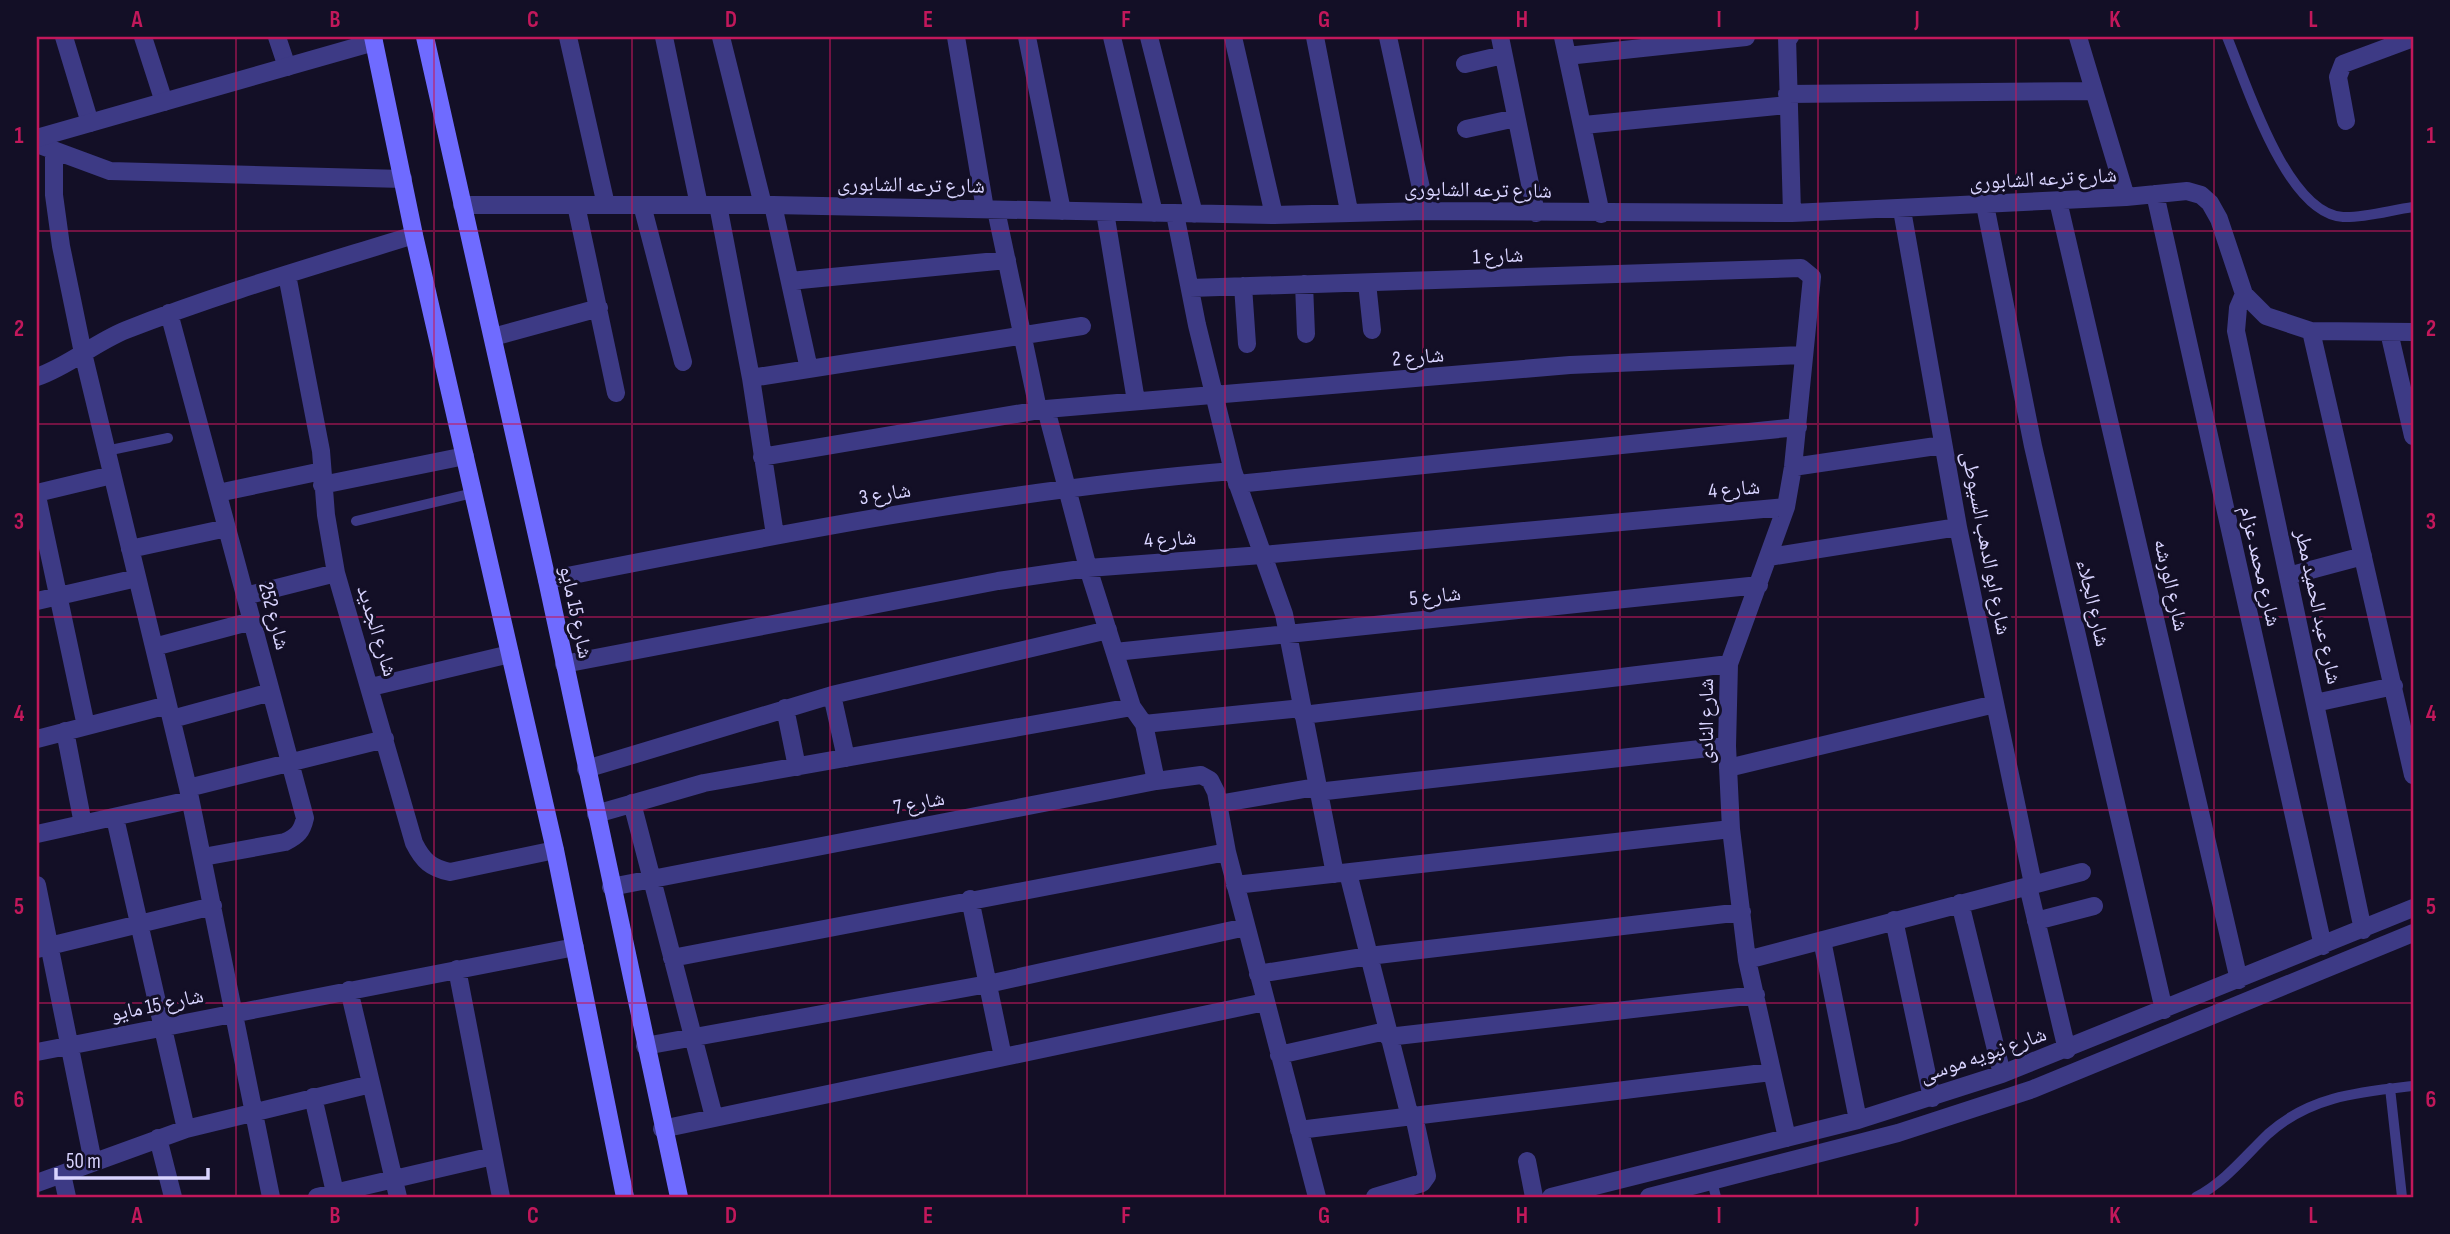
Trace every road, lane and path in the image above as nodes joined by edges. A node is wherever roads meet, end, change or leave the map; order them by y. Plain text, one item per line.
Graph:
1 (64, 37) edge
2 (143, 37) edge
3 (277, 37) edge
4 (425, 37) edge
5 (568, 37) edge
6 (664, 37) edge
7 (721, 37) edge
8 (956, 37) edge
9 (1027, 37) edge
10 (1112, 37) edge
11 (1149, 37) edge
12 (1233, 37) edge
13 (1315, 37) edge
14 (1388, 37) edge
15 (1500, 37) edge
16 (1563, 37) edge
17 (1746, 37) edge
18 (1789, 37) edge
19 (2078, 37) edge
20 (2227, 37) edge
21 (2413, 38) edge
22 (373, 40) edge
23 (1503, 55) junction
24 (1567, 56) junction
25 (1465, 64) dead end
26 (288, 67) junction
27 (2094, 91) junction
28 (1788, 100) junction
29 (164, 102) junction
30 (1516, 118) junction
31 (2346, 121) dead end
32 (90, 123) junction
33 (1584, 125) junction
34 (1466, 129) dead end
35 (37, 138) edge
36 (37, 144) edge
37 (54, 152) junction
38 (402, 179) junction
39 (2155, 194) junction
40 (2126, 197) junction
41 (2058, 201) junction
42 (462, 205) junction
43 (576, 205) junction
44 (606, 205) junction
45 (642, 205) junction
46 (699, 205) junction
47 (718, 205) junction
48 (768, 205) junction
49 (1985, 205) junction
50 (2413, 207) edge
51 (991, 209) junction
52 (1902, 210) junction
53 (1062, 211) junction
54 (1349, 211) junction
55 (1426, 211) junction
56 (1105, 212) junction
57 (1154, 213) junction
58 (1792, 213) junction
59 (1175, 214) junction
60 (1194, 214) junction
61 (1536, 214) junction
62 (1601, 214) junction
63 (1274, 215) junction
64 (414, 235) junction
65 (1007, 260) junction
66 (1808, 271) joint
67 (287, 275) junction
68 (790, 281) junction
69 (1367, 283) junction
70 (1304, 284) junction
71 (1244, 286) junction
72 (1189, 288) junction
73 (2244, 294) junction
74 (599, 308) junction
75 (169, 313) junction
76 (1082, 326) dead end
77 (1372, 330) dead end
78 (2311, 331) junction
79 (2389, 332) junction
80 (2413, 332) edge
81 (1306, 334) dead end
82 (1023, 336) junction
83 (493, 337) junction
84 (1247, 344) dead end
85 (83, 353) junction
86 (1803, 355) junction
87 (683, 362) dead end
88 (809, 369) junction
89 (37, 377) edge
90 (751, 378) junction
91 (616, 393) dead end
92 (1213, 395) junction
93 (1136, 401) junction
94 (1042, 409) junction
95 (1798, 427) junction
96 (2413, 436) edge
97 (168, 438) dead end
98 (1943, 445) junction
99 (106, 451) junction
100 (465, 456) junction
101 (762, 457) junction
102 (1793, 467) junction
103 (112, 475) junction
104 (1235, 477) junction
105 (322, 478) junction
106 (1068, 488) junction
107 (218, 493) junction
108 (473, 493) junction
109 (37, 494) edge
110 (1786, 507) junction
111 (356, 521) dead end
112 (1958, 527) junction
113 (227, 528) junction
114 (775, 535) junction
115 (130, 549) junction
116 (1262, 555) junction
117 (2363, 556) junction
118 (1769, 557) junction
119 (1088, 568) junction
120 (336, 573) junction
121 (2288, 576) junction
122 (137, 578) junction
123 (547, 580) junction
124 (1759, 585) junction
125 (58, 596) junction
126 (245, 596) junction
127 (37, 601) edge
128 (252, 621) junction
129 (1108, 630) junction
130 (1289, 634) junction
131 (154, 647) junction
132 (1115, 652) junction
133 (510, 654) junction
134 (564, 664) junction
135 (1729, 664) junction
136 (2393, 686) junction
137 (371, 687) junction
138 (271, 692) junction
139 (832, 695) junction
140 (2315, 702) junction
141 (1995, 705) junction
142 (785, 708) junction
143 (1132, 708) junction
144 (1302, 711) junction
145 (170, 712) junction
146 (1144, 724) junction
147 (86, 726) junction
148 (65, 731) junction
149 (37, 739) edge
150 (385, 739) junction
151 (1727, 746) junction
152 (846, 758) junction
153 (290, 762) junction
154 (797, 767) junction
155 (1728, 768) junction
156 (586, 769) junction
157 (2413, 775) edge
158 (1156, 780) junction
159 (1317, 790) junction
160 (189, 794) junction
161 (632, 803) junction
162 (1218, 804) junction
163 (596, 814) junction
164 (115, 818) junction
165 (83, 824) junction
166 (1731, 829) junction
167 (37, 834) edge
168 (555, 850) junction
169 (1227, 852) junction
170 (203, 858) junction
171 (2082, 872) dead end
172 (1341, 873) junction
173 (652, 878) junction
174 (37, 885) edge
175 (1235, 885) junction
176 (2030, 885) junction
177 (611, 887) junction
178 (970, 899) junction
179 (1960, 903) junction
180 (213, 906) junction
181 (2094, 906) dead end
182 (2413, 908) edge
183 (1742, 912) junction
184 (1894, 920) junction
185 (2036, 921) junction
186 (139, 925) junction
187 (1246, 927) junction
188 (2363, 930) junction
189 (2413, 933) edge
190 (1822, 940) junction
191 (2323, 946) junction
192 (575, 947) junction
193 (43, 948) edge
194 (1368, 956) junction
195 (673, 958) junction
196 (1747, 960) junction
197 (457, 969) junction
198 (1258, 974) junction
199 (2239, 980) junction
200 (988, 984) junction
201 (349, 990) junction
202 (1756, 995) junction
203 (1265, 1002) junction
204 (2164, 1010) junction
205 (235, 1012) junction
206 (163, 1028) junction
207 (1387, 1034) junction
208 (693, 1038) junction
209 (645, 1046) junction
210 (69, 1047) junction
211 (2067, 1050) junction
212 (37, 1052) edge
213 (1279, 1055) junction
214 (1003, 1057) junction
215 (1771, 1072) junction
216 (2002, 1074) junction
217 (371, 1084) junction
218 (2413, 1086) edge
219 (2390, 1088) junction
220 (313, 1097) junction
221 (1932, 1098) junction
222 (254, 1112) junction
223 (1412, 1116) junction
224 (714, 1117) junction
225 (1858, 1120) junction
226 (186, 1129) junction
227 (662, 1129) junction
228 (1299, 1130) junction
229 (158, 1138) junction
230 (1787, 1138) junction
231 (493, 1156) junction
232 (1527, 1161) dead end
233 (93, 1162) junction
234 (62, 1174) junction
235 (393, 1179) junction
236 (37, 1183) edge
237 (1714, 1189) edge
238 (335, 1195) edge
239 (67, 1197) edge
240 (173, 1197) edge
241 (271, 1197) edge
242 (317, 1197) edge
243 (398, 1197) edge
244 (501, 1197) edge
245 (625, 1197) edge
246 (679, 1197) edge
247 (1317, 1197) edge
248 (1375, 1197) edge
249 (1534, 1197) edge
250 (1551, 1197) edge
251 (1649, 1197) edge
252 (2196, 1197) edge
253 (2402, 1197) edge

1 - 32 street
2 - 29 street
3 - 26 street
4 - 42 main road, شارع 15 مايو
5 - 44 street
6 - 46 street
7 - 48 street
8 - 51 street
9 - 53 street
10 - 57 street
11 - 60 street
12 - 63 street
13 - 54 street
14 - 55 street
15 - 23 street
16 - 24 street
17 - 24 street
18 - 28 street
19 - 27 street
20 - 50 lane
21 - 31 street
22 - 26 street
22 - 38 main road
23 - 25 street
23 - 30 street
24 - 33 street
26 - 29 street
27 - 28 street
27 - 40 street
28 - 33 street
28 - 58 street
29 - 32 street
30 - 34 street
30 - 61 street
32 - 35 street
33 - 62 street
36 - 37 street
37 - 38 street
37 - 85 street
38 - 64 main road
39 - 40 street, شارع ترعه الشابورى
39 - 73 street, شارع ترعه الشابورى
39 - 191 street, شارع محمد عزام
40 - 41 street, شارع ترعه الشابورى
41 - 49 street, شارع ترعه الشابورى
41 - 199 street, شارع الورشه
42 - 43 street, شارع ترعه الشابورى
42 - 83 main road, شارع 15 مايو
43 - 44 street, شارع ترعه الشابورى
43 - 74 street
44 - 45 street, شارع ترعه الشابورى
45 - 46 street, شارع ترعه الشابورى
45 - 87 street
46 - 47 street, شارع ترعه الشابورى
47 - 48 street, شارع ترعه الشابورى
47 - 90 street
48 - 51 street, شارع ترعه الشابورى
48 - 68 street
49 - 52 street, شارع ترعه الشابورى
49 - 204 street, شارع الجلاء
51 - 53 street, شارع ترعه الشابورى
51 - 65 street
52 - 58 street, شارع ترعه الشابورى
52 - 98 street, شارع ابو الدهب السيوطى
53 - 56 street, شارع ترعه الشابورى
54 - 55 street, شارع ترعه الشابورى
54 - 63 street, شارع ترعه الشابورى
55 - 61 street, شارع ترعه الشابورى
56 - 57 street, شارع ترعه الشابورى
56 - 93 street
57 - 59 street, شارع ترعه الشابورى
58 - 62 street, شارع ترعه الشابورى
59 - 60 street, شارع ترعه الشابورى
59 - 72 street
60 - 63 street, شارع ترعه الشابورى
61 - 62 street, شارع ترعه الشابورى
64 - 67 street
64 - 100 main road
65 - 68 street
65 - 82 street
66 - 69 street, شارع 1
66 - 86 street, شارع النادى
67 - 75 street
67 - 105 street, شارع الجديد
68 - 88 street
69 - 70 street, شارع 1
69 - 77 street
70 - 71 street, شارع 1
70 - 81 street
71 - 72 street, شارع 1
71 - 84 street
72 - 92 street
73 - 78 street, شارع ترعه الشابورى
73 - 121 street, شارع عبد الحميد مطر
74 - 83 street
74 - 91 street
75 - 85 street
75 - 107 street, شارع 252
76 - 82 street
78 - 79 street, شارع ترعه الشابورى
78 - 117 street
79 - 80 street, شارع ترعه الشابورى
79 - 96 street
82 - 88 street
82 - 94 street
83 - 123 main road, شارع 15 مايو
85 - 89 street
85 - 99 street
86 - 92 street, شارع 2
86 - 95 street, شارع النادى
88 - 90 street
90 - 101 street
92 - 93 street, شارع 2
92 - 104 street
93 - 94 street, شارع 2
94 - 101 street, شارع 2
94 - 106 street
95 - 102 street, شارع النادى
95 - 104 street, شارع 3
97 - 99 lane
98 - 102 street
98 - 112 street, شارع ابو الدهب السيوطى
99 - 103 street
100 - 105 street
100 - 108 main road
101 - 114 street
102 - 110 street, شارع النادى
103 - 109 street
103 - 115 street
104 - 106 street, شارع 3
104 - 116 street
105 - 107 street
105 - 120 street, شارع الجديد
106 - 114 street, شارع 3
106 - 119 street
107 - 113 street, شارع 252
108 - 111 lane
108 - 133 main road
109 - 125 street
110 - 116 street, شارع 4
110 - 118 street, شارع النادى
112 - 118 street
112 - 141 street, شارع ابو الدهب السيوطى
113 - 115 street
113 - 126 street, شارع 252
114 - 123 street, شارع 3
115 - 122 street
116 - 119 street, شارع 4
116 - 130 street
117 - 121 street
117 - 136 street
118 - 124 street, شارع النادى
119 - 129 street
119 - 134 street, شارع 4
120 - 126 street
120 - 137 street, شارع الجديد
121 - 140 street, شارع عبد الحميد مطر
122 - 125 street
122 - 131 street
123 - 134 main road, شارع 15 مايو
124 - 130 street, شارع 5
124 - 135 street, شارع النادى
125 - 127 street
125 - 147 street
126 - 128 street, شارع 252
128 - 131 street
128 - 138 street, شارع 252
129 - 132 street
129 - 139 street
130 - 132 street, شارع 5
130 - 144 street
131 - 145 street
132 - 143 street
133 - 137 street
133 - 168 main road
134 - 156 main road, شارع 15 مايو
135 - 144 street
135 - 151 street, شارع النادى
136 - 140 street
136 - 157 street
137 - 150 street, شارع الجديد
138 - 145 street
138 - 153 street, شارع 252
139 - 142 street
139 - 152 street
140 - 188 street, شارع عبد الحميد مطر
141 - 155 street
141 - 176 street, شارع ابو الدهب السيوطى
142 - 154 street
142 - 156 street
143 - 146 street
143 - 152 street
144 - 146 street
144 - 159 street
145 - 147 street
145 - 160 street
146 - 158 street
147 - 148 street
148 - 149 street
148 - 165 street
150 - 153 street
150 - 168 street, شارع الجديد
151 - 155 street, شارع النادى
151 - 159 street
152 - 154 street
153 - 160 street
153 - 170 street, شارع 252
154 - 161 street
155 - 166 street, شارع النادى
156 - 163 main road, شارع 15 مايو
158 - 162 street, شارع 7
158 - 173 street, شارع 7
159 - 162 street
159 - 172 street
160 - 164 street
160 - 170 street
161 - 163 street
161 - 173 street
162 - 169 street
163 - 177 main road, شارع 15 مايو
164 - 165 street
164 - 186 street
165 - 167 street
166 - 172 street
166 - 183 street, شارع النادى
168 - 192 main road
169 - 175 street
169 - 178 street
170 - 180 street
171 - 176 street
172 - 175 street
172 - 194 street
173 - 177 street, شارع 7
173 - 195 street
174 - 193 street
175 - 187 street
176 - 179 street
176 - 185 street, شارع ابو الدهب السيوطى
177 - 209 main road, شارع 15 مايو
178 - 195 street
178 - 200 street
179 - 184 street
179 - 216 street
180 - 186 street
180 - 205 street
181 - 185 street
182 - 188 street, شارع نبويه موسى
183 - 194 street
183 - 196 street, شارع النادى
184 - 190 street
184 - 221 street
185 - 211 street, شارع ابو الدهب السيوطى
186 - 193 street
186 - 206 street
187 - 198 street
187 - 200 street
188 - 191 street, شارع نبويه موسى
189 - 237 street
190 - 196 street
190 - 225 street
191 - 199 street, شارع نبويه موسى
192 - 197 street, شارع 15 مايو
192 - 245 main road
193 - 210 street
194 - 198 street
194 - 207 street
195 - 208 street
196 - 202 street, شارع النادى
197 - 201 street, شارع 15 مايو
197 - 231 street
198 - 203 street
199 - 204 street, شارع نبويه موسى
200 - 208 street
200 - 214 street
201 - 205 street, شارع 15 مايو
201 - 217 street
202 - 207 street
202 - 215 street, شارع النادى
203 - 213 street
203 - 214 street
204 - 211 street, شارع نبويه موسى
205 - 206 street, شارع 15 مايو
205 - 222 street
206 - 210 street, شارع 15 مايو
206 - 226 street
207 - 213 street
207 - 223 street
208 - 209 street
208 - 224 street
209 - 227 main road, شارع 15 مايو
210 - 212 street, شارع 15 مايو
210 - 233 street
211 - 216 street, شارع نبويه موسى
213 - 228 street
214 - 224 street
215 - 223 street
215 - 230 street, شارع النادى
216 - 221 street, شارع نبويه موسى
217 - 220 street
217 - 235 street
218 - 219 lane
219 - 252 lane
219 - 253 lane
220 - 222 street
220 - 238 street
221 - 225 street, شارع نبويه موسى
222 - 226 street
222 - 241 street
223 - 228 street
223 - 248 street
224 - 227 street
225 - 230 street, شارع نبويه موسى
226 - 229 street
227 - 246 main road, شارع 15 مايو
228 - 247 street
229 - 233 street
229 - 240 street
230 - 250 street, شارع نبويه موسى
231 - 235 street
231 - 244 street
232 - 249 street
233 - 234 street
234 - 236 street
234 - 239 street
235 - 238 street
235 - 243 street
237 - 251 street
238 - 242 street

